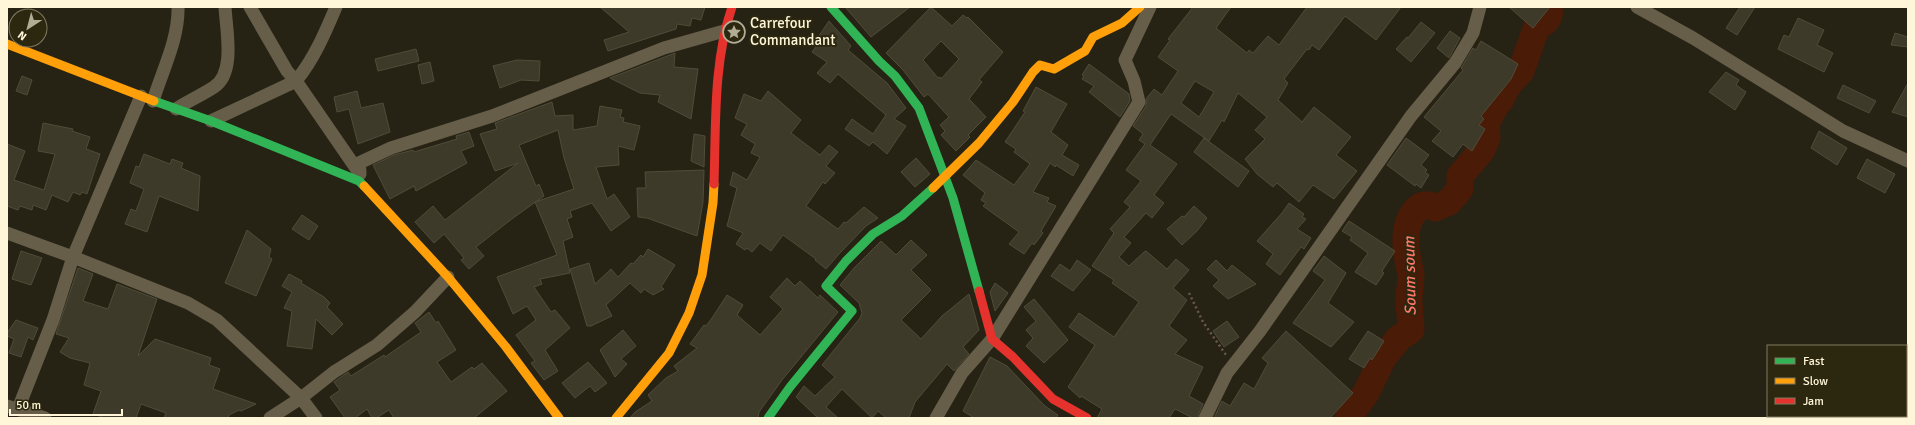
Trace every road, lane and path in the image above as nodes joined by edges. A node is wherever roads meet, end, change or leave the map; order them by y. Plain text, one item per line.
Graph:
1 (178, 7) edge
2 (225, 7) edge
3 (250, 7) edge
4 (336, 7) edge
5 (732, 7) edge
6 (831, 7) edge
7 (1140, 7) edge
8 (1150, 7) edge
9 (1480, 7) edge
10 (1637, 7) edge
11 (724, 31) junction
12 (7, 44) edge
13 (296, 81) junction
14 (141, 96) junction
15 (153, 101) junction
16 (176, 109) junction
17 (211, 121) junction
18 (1908, 161) edge
19 (945, 176) junction
20 (360, 177) junction
21 (7, 233) edge
22 (73, 257) junction
23 (448, 277) junction
24 (1189, 293) dead end
25 (992, 339) junction
26 (1233, 365) junction
27 (301, 398) junction
28 (12, 407) edge
29 (45, 418) edge
30 (270, 418) edge
31 (316, 418) edge
32 (559, 418) edge
33 (616, 418) edge
34 (768, 418) edge
35 (936, 418) edge
36 (1087, 418) edge
37 (1205, 418) edge

1 - 15 street
2 - 16 street
3 - 13 street
4 - 13 street
5 - 11 street
6 - 19 street
7 - 19 street
8 - 25 street
9 - 26 street
10 - 18 street
11 - 20 street
11 - 33 street
12 - 14 street
13 - 17 street
13 - 20 street
14 - 15 street
14 - 22 street
15 - 16 street
16 - 17 street
17 - 20 street
19 - 25 street
19 - 34 street
20 - 23 street
21 - 22 street
22 - 27 street
22 - 28 street
23 - 27 street
23 - 32 street
24 - 26 path
25 - 35 street
25 - 36 street
26 - 37 street
27 - 30 street
27 - 31 street
28 - 29 street

